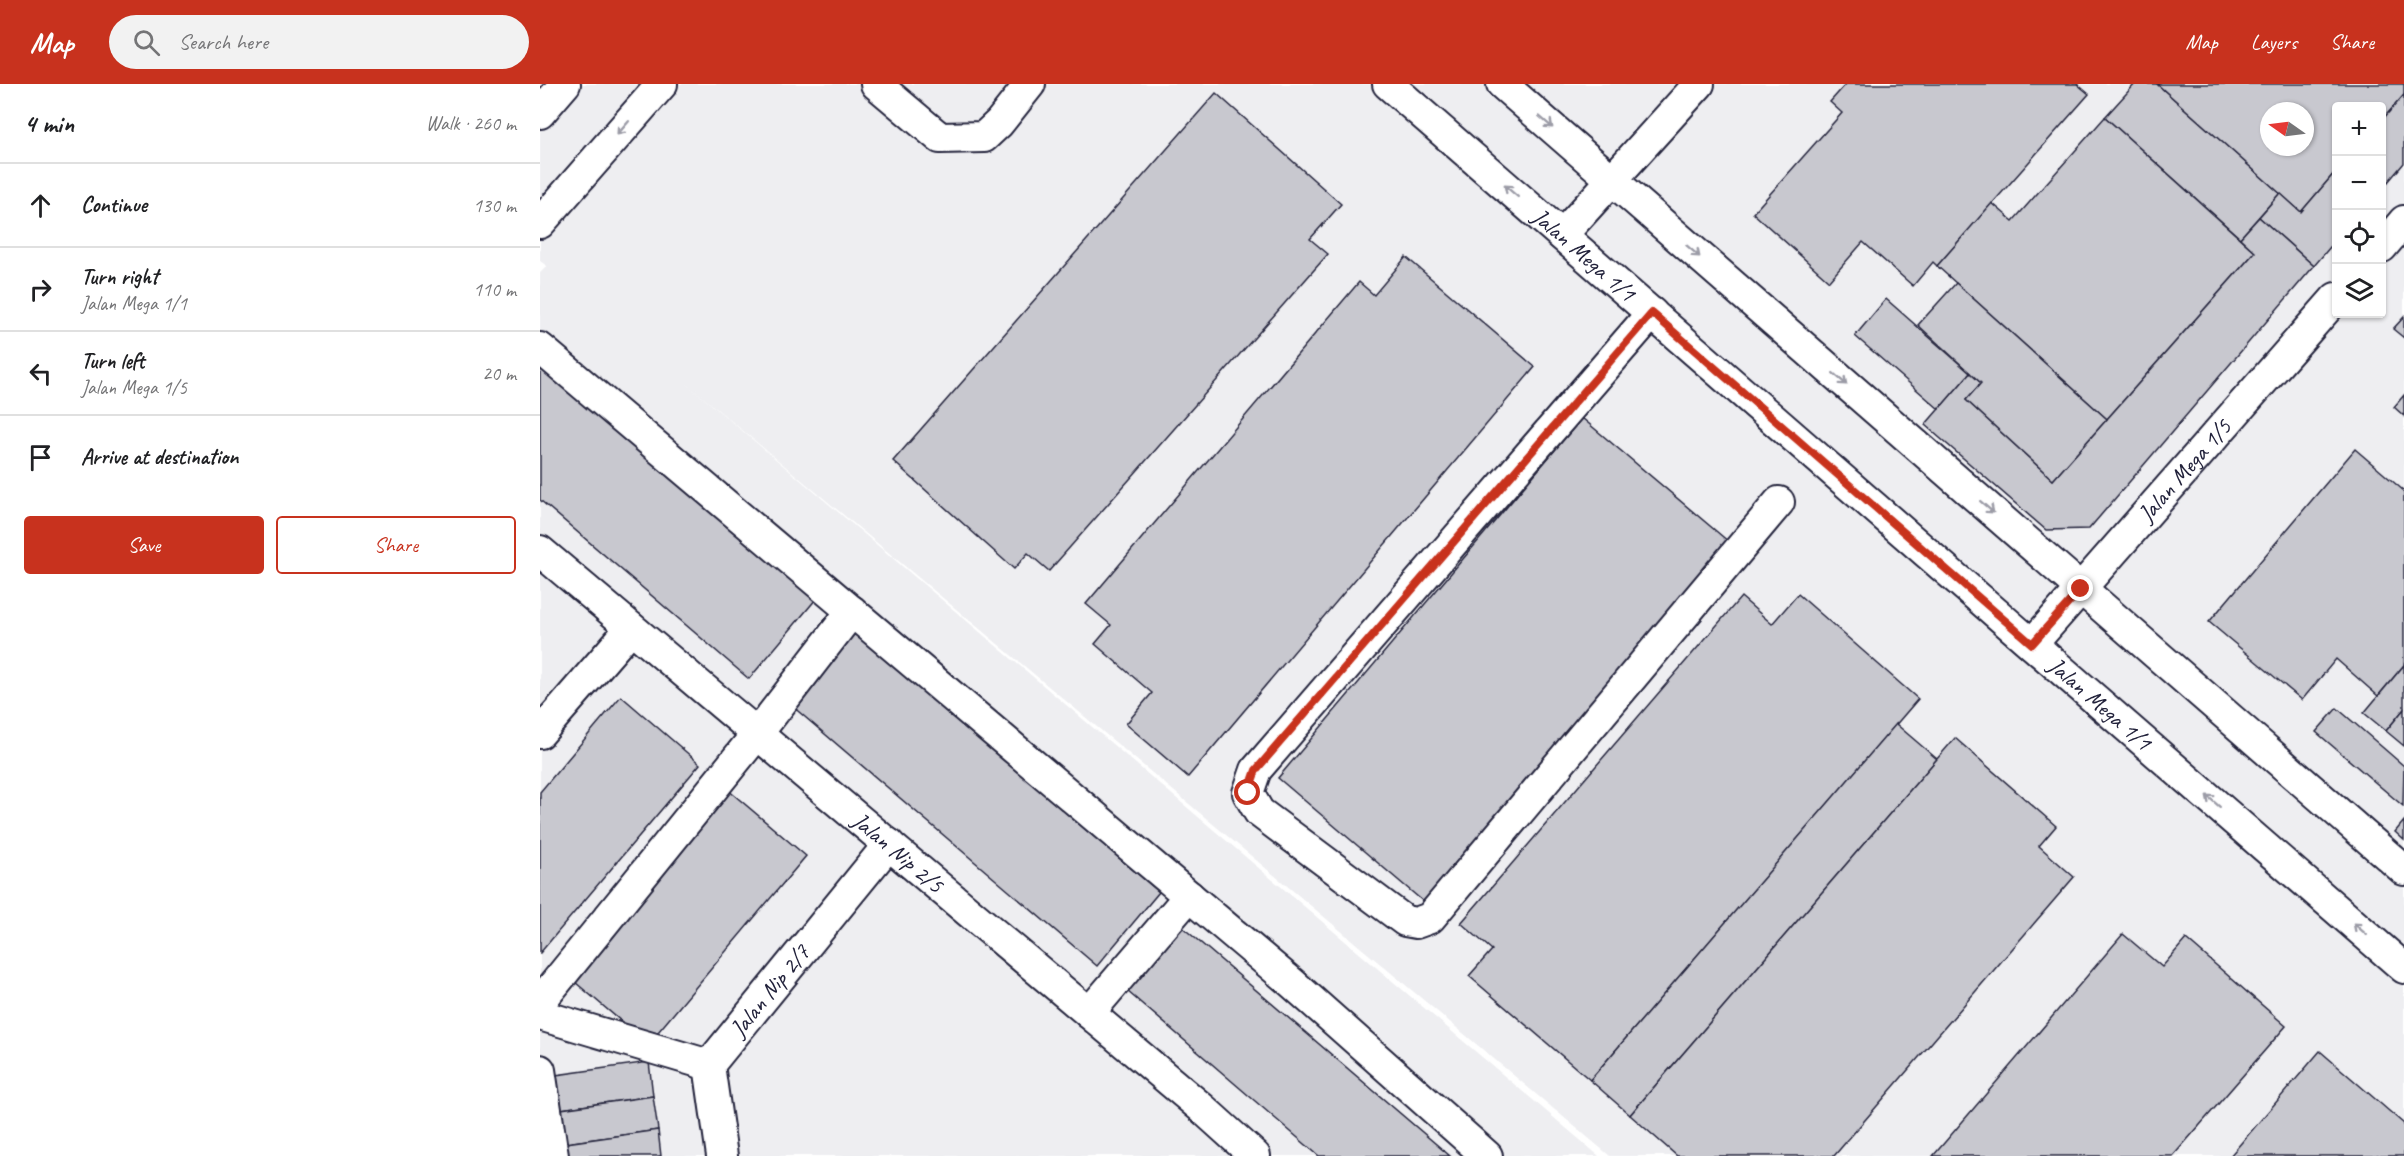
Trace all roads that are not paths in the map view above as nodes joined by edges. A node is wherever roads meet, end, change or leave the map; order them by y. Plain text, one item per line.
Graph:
1 (565, 84) edge
2 (662, 84) edge
3 (876, 84) edge
4 (1029, 84) edge
5 (1388, 84) edge
6 (1502, 84) edge
7 (1699, 84) edge
8 (540, 113) edge
9 (1613, 180) junction
10 (2404, 221) edge
11 (540, 223) edge
12 (1562, 235) junction
13 (2386, 242) edge
14 (2332, 304) edge
15 (1652, 313) junction
16 (540, 348) edge
17 (1779, 502) dead end
18 (540, 551) edge
19 (2081, 589) junction
20 (852, 611) junction
21 (631, 628) junction
22 (2032, 644) junction
23 (540, 733) edge
24 (757, 734) junction
25 (889, 844) junction
26 (2404, 870) edge
27 (1190, 896) junction
28 (2404, 968) edge
29 (540, 1002) edge
30 (1089, 1013) junction
31 (540, 1015) edge
32 (709, 1065) junction
33 (540, 1070) edge
34 (553, 1156) edge
35 (722, 1156) edge
36 (1255, 1156) edge
37 (1487, 1156) edge

1 - 8 street
2 -> 11 street
3 - 4 street
12 -> 5 street, Jalan Mega 1/1
6 -> 9 street
7 - 9 street
9 - 12 street
9 -> 19 street
10 - 13 street
12 - 15 street, Jalan Mega 1/1
14 - 19 street, Jalan Mega 1/5
15 - 17 street
15 - 22 street, Jalan Mega 1/1
16 - 20 street
18 - 21 street, Jalan Nip 2/5
19 - 22 street, Jalan Mega 1/5
19 - 26 street
20 - 24 street
20 - 27 street
21 - 23 street
21 - 24 street, Jalan Nip 2/5
28 -> 22 street, Jalan Mega 1/1
24 - 25 street, Jalan Nip 2/5
24 - 29 street
25 - 30 street, Jalan Nip 2/5
25 - 32 street, Jalan Nip 2/7
27 - 30 street
27 - 37 street
30 - 36 street, Jalan Nip 2/5
31 - 32 street
32 - 35 street
33 - 34 street

